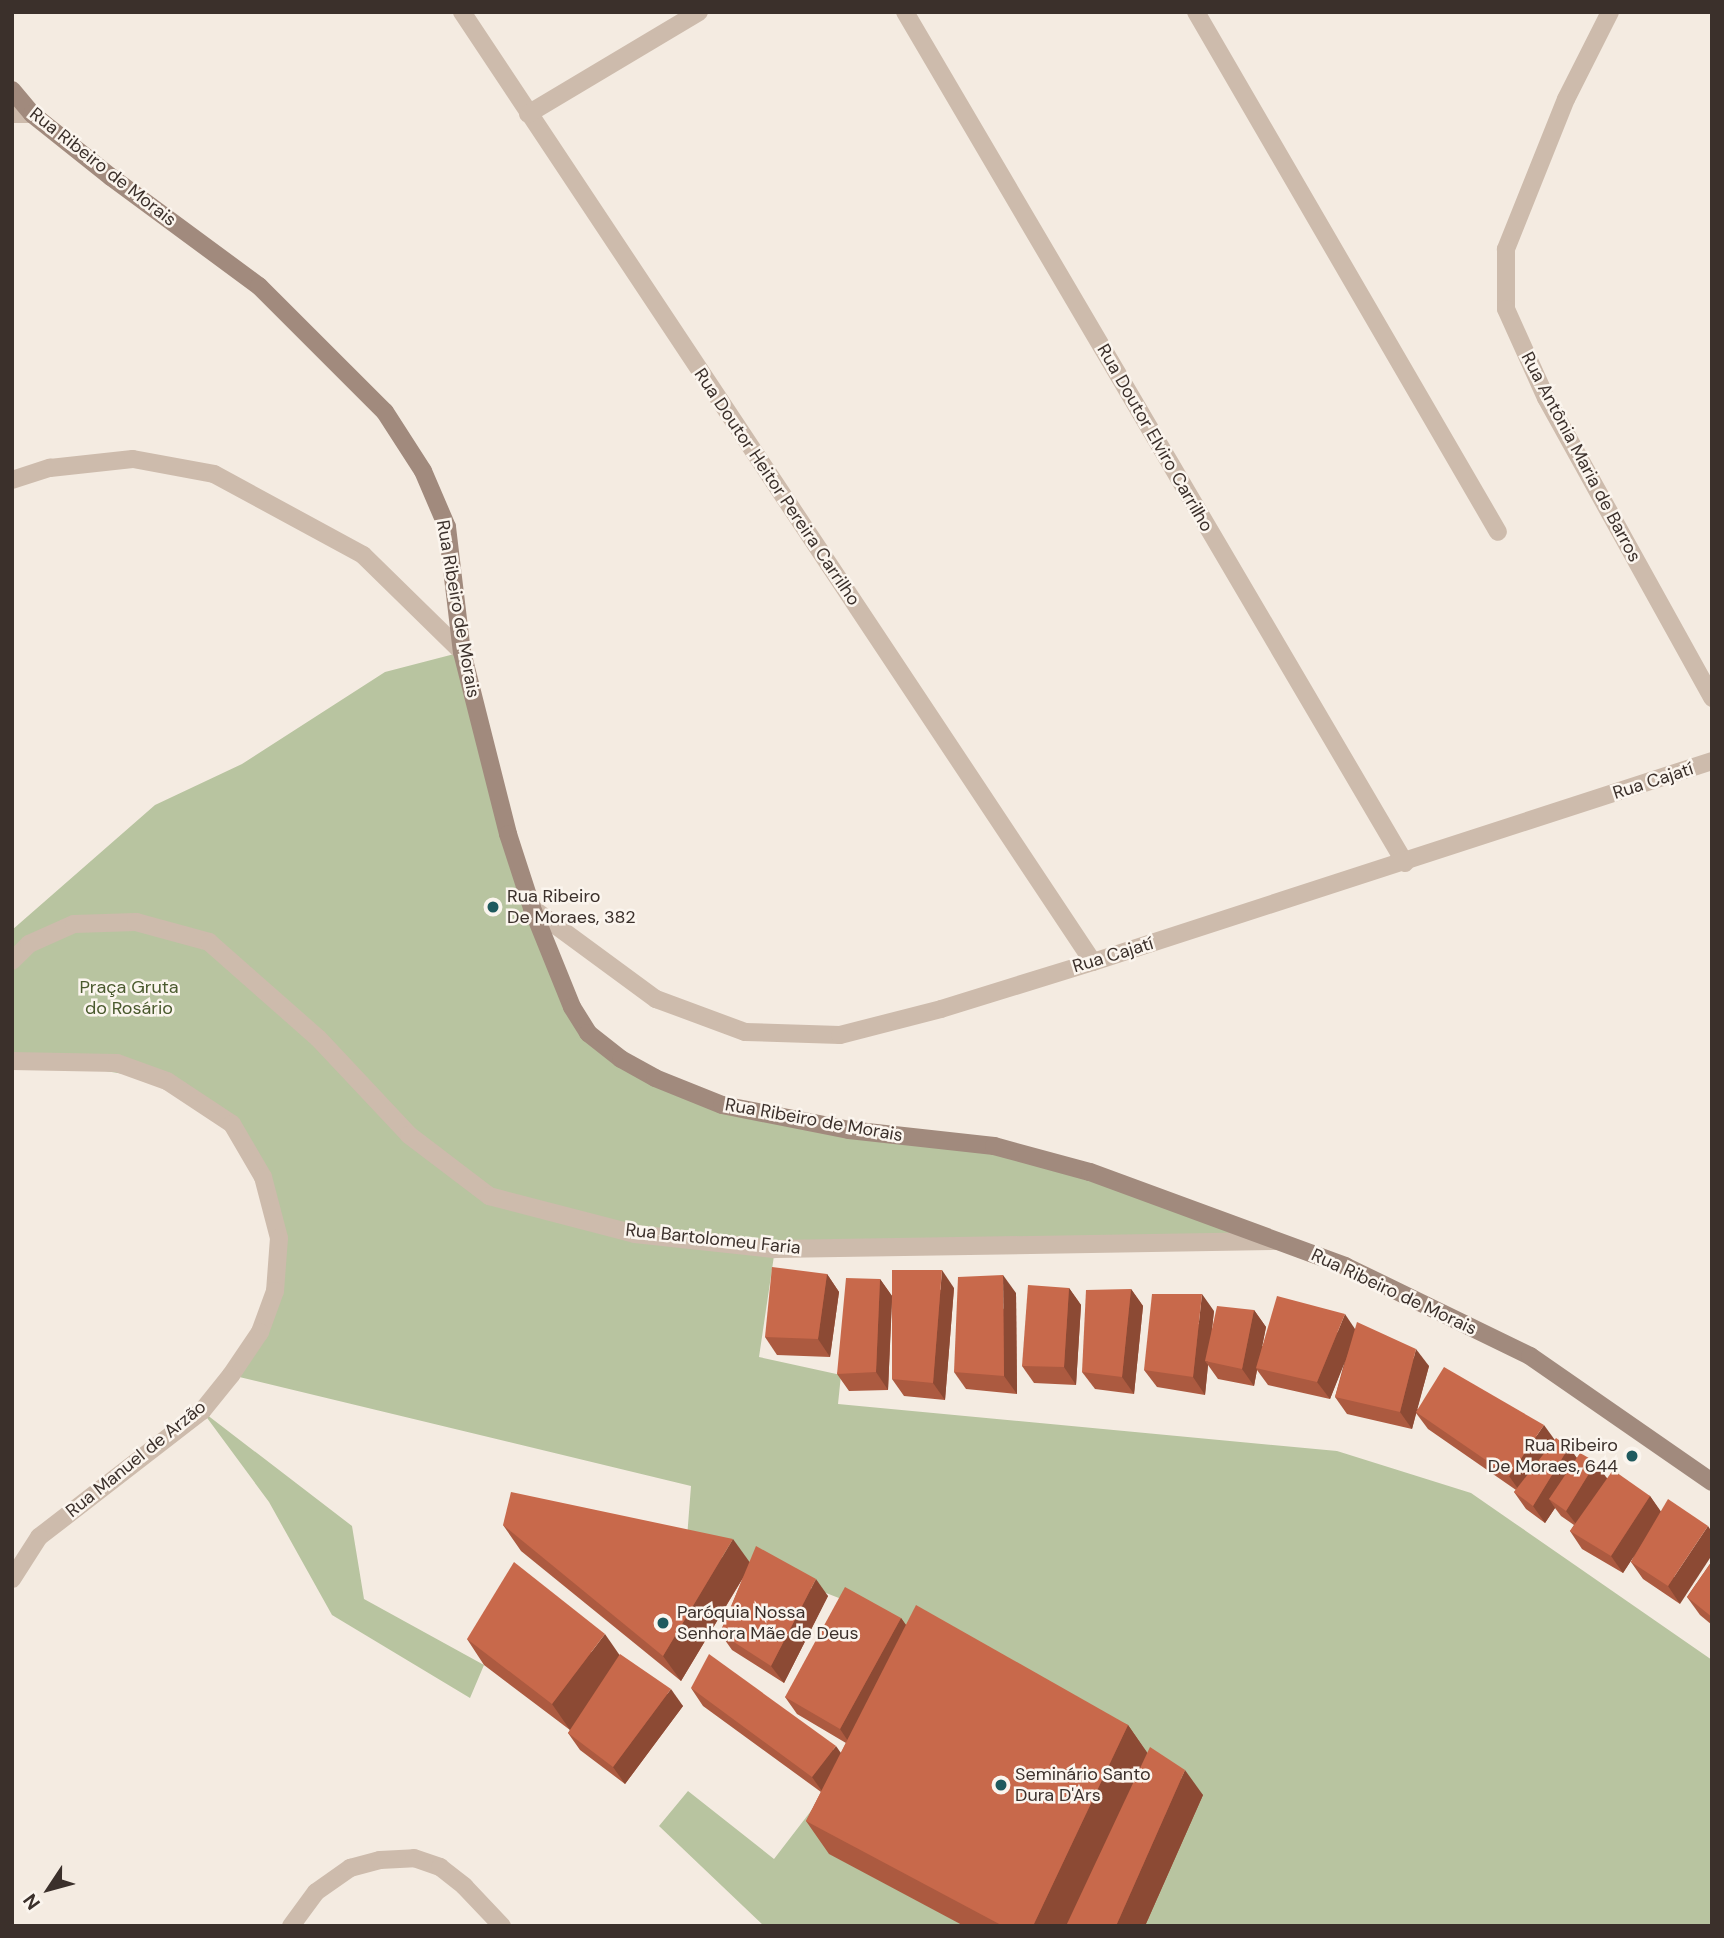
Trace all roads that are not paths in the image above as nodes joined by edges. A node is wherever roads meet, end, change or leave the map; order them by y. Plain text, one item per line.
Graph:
1 (462, 12) edge
2 (699, 12) edge
3 (905, 12) edge
4 (1196, 12) edge
5 (1610, 12) edge
6 (12, 90) edge
7 (12, 114) edge
8 (32, 114) junction
9 (528, 114) junction
10 (12, 480) edge
11 (1498, 531) dead end
12 (462, 652) junction
13 (1712, 698) edge
14 (1712, 761) edge
15 (1405, 863) junction
16 (532, 908) junction
17 (12, 961) edge
18 (1093, 962) junction
19 (12, 1061) edge
20 (1279, 1241) junction
21 (1712, 1482) edge
22 (12, 1579) edge
23 (291, 1926) edge
24 (502, 1926) edge

1 - 9 street, Rua Doutor Heitor Pereira Carrilho
2 - 9 street
3 - 15 street, Rua Doutor Elviro Carrilho
4 - 11 street
5 - 13 street, Rua Antônia Maria de Barros
6 - 8 street, Rua Ribeiro de Morais
7 - 8 street
8 - 12 street, Rua Ribeiro de Morais
9 - 18 street, Rua Doutor Heitor Pereira Carrilho
10 - 12 street
12 - 16 street, Rua Ribeiro de Morais
14 - 15 street, Rua Cajatí
15 - 18 street, Rua Cajatí
16 - 18 street, Rua Cajatí
16 - 20 street, Rua Ribeiro de Morais
17 - 20 street, Rua Bartolomeu Faria
19 - 22 street, Rua Manuel de Arzão
20 - 21 street, Rua Ribeiro de Morais
23 - 24 street

